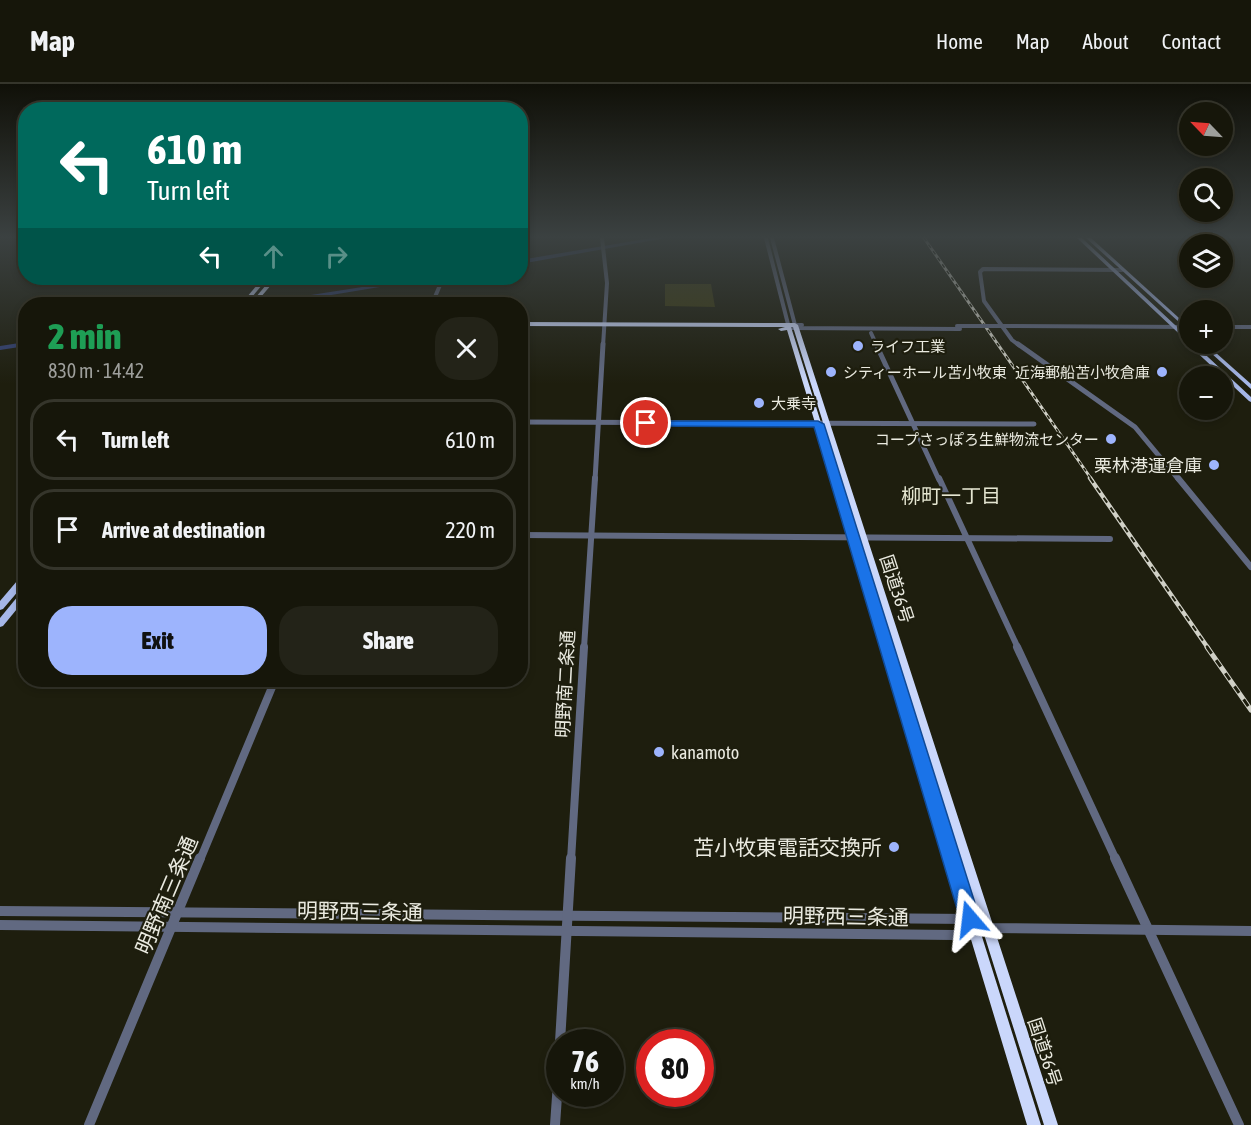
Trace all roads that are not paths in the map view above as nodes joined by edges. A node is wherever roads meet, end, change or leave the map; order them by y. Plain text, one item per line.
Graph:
1 (607, 287) edge
2 (780, 287) edge
3 (783, 287) edge
4 (981, 287) edge
5 (1131, 287) edge
6 (1141, 287) edge
7 (1179, 320) edge
8 (528, 326) edge
9 (604, 326) junction
10 (792, 327) junction
11 (1233, 327) edge
12 (1251, 327) edge
13 (1175, 328) junction
14 (1179, 328) edge
15 (1179, 332) edge
16 (871, 333) dead end
17 (1202, 354) edge
18 (1214, 354) edge
19 (1251, 387) edge
20 (1251, 400) edge
21 (528, 422) edge
22 (598, 423) junction
23 (823, 424) junction
24 (914, 424) junction
25 (1034, 424) dead end
26 (528, 536) edge
27 (591, 536) junction
28 (858, 538) junction
29 (966, 538) junction
30 (1110, 539) dead end
31 (1251, 567) edge
32 (18, 586) edge
33 (18, 602) edge
34 (0, 607) edge
35 (0, 624) edge
36 (272, 687) edge
37 (0, 911) edge
38 (177, 914) junction
39 (568, 916) junction
40 (970, 919) junction
41 (0, 925) edge
42 (172, 926) junction
43 (987, 928) junction
44 (1149, 929) junction
45 (567, 931) junction
46 (1251, 931) edge
47 (975, 935) junction
48 (561, 1029) edge
49 (556, 1107) edge
50 (89, 1125) edge
51 (555, 1125) edge
52 (1034, 1125) edge
53 (1051, 1125) edge
54 (1239, 1125) edge

1 - 9 street, 明野南二条通
2 - 10 street
3 - 10 street
4 - 31 street
5 - 13 main road
6 - 7 main road
8 - 9 highway
9 - 10 highway
9 - 22 street, 明野南二条通
10 - 13 street, bridge
10 - 23 highway, 国道36号
11 - 12 street
13 - 14 street
13 - 15 main road
16 - 24 street
17 - 20 main road
18 - 19 main road
21 - 22 street
22 - 23 street
22 - 27 street, 明野南二条通
23 - 24 street
23 - 28 highway, 国道36号
24 - 25 street
24 - 29 street
26 - 27 street
27 - 28 street
27 - 39 street, 明野南二条通
28 - 29 street
28 - 40 highway, 国道36号
28 - 43 highway, 国道36号
29 - 30 street
29 - 44 street
32 - 34 main road
33 - 35 main road
36 - 38 street, 明野南三条通
37 - 38 street, 明野西三条通
38 - 39 street, 明野西三条通
38 - 42 street, 明野南三条通
39 - 40 street, 明野西三条通
39 - 45 street, 明野南二条通
40 - 43 street, 明野西三条通
40 - 47 highway, 国道36号
41 - 42 street, 明野西三条通
42 - 45 street, 明野西三条通
42 - 50 street, 明野南三条通
43 - 44 street
43 - 47 street
43 - 53 highway, 国道36号
44 - 46 street
44 - 54 street
45 - 47 street, 明野西三条通
45 - 48 street, 明野南二条通
47 - 52 highway, 国道36号
49 - 51 street

